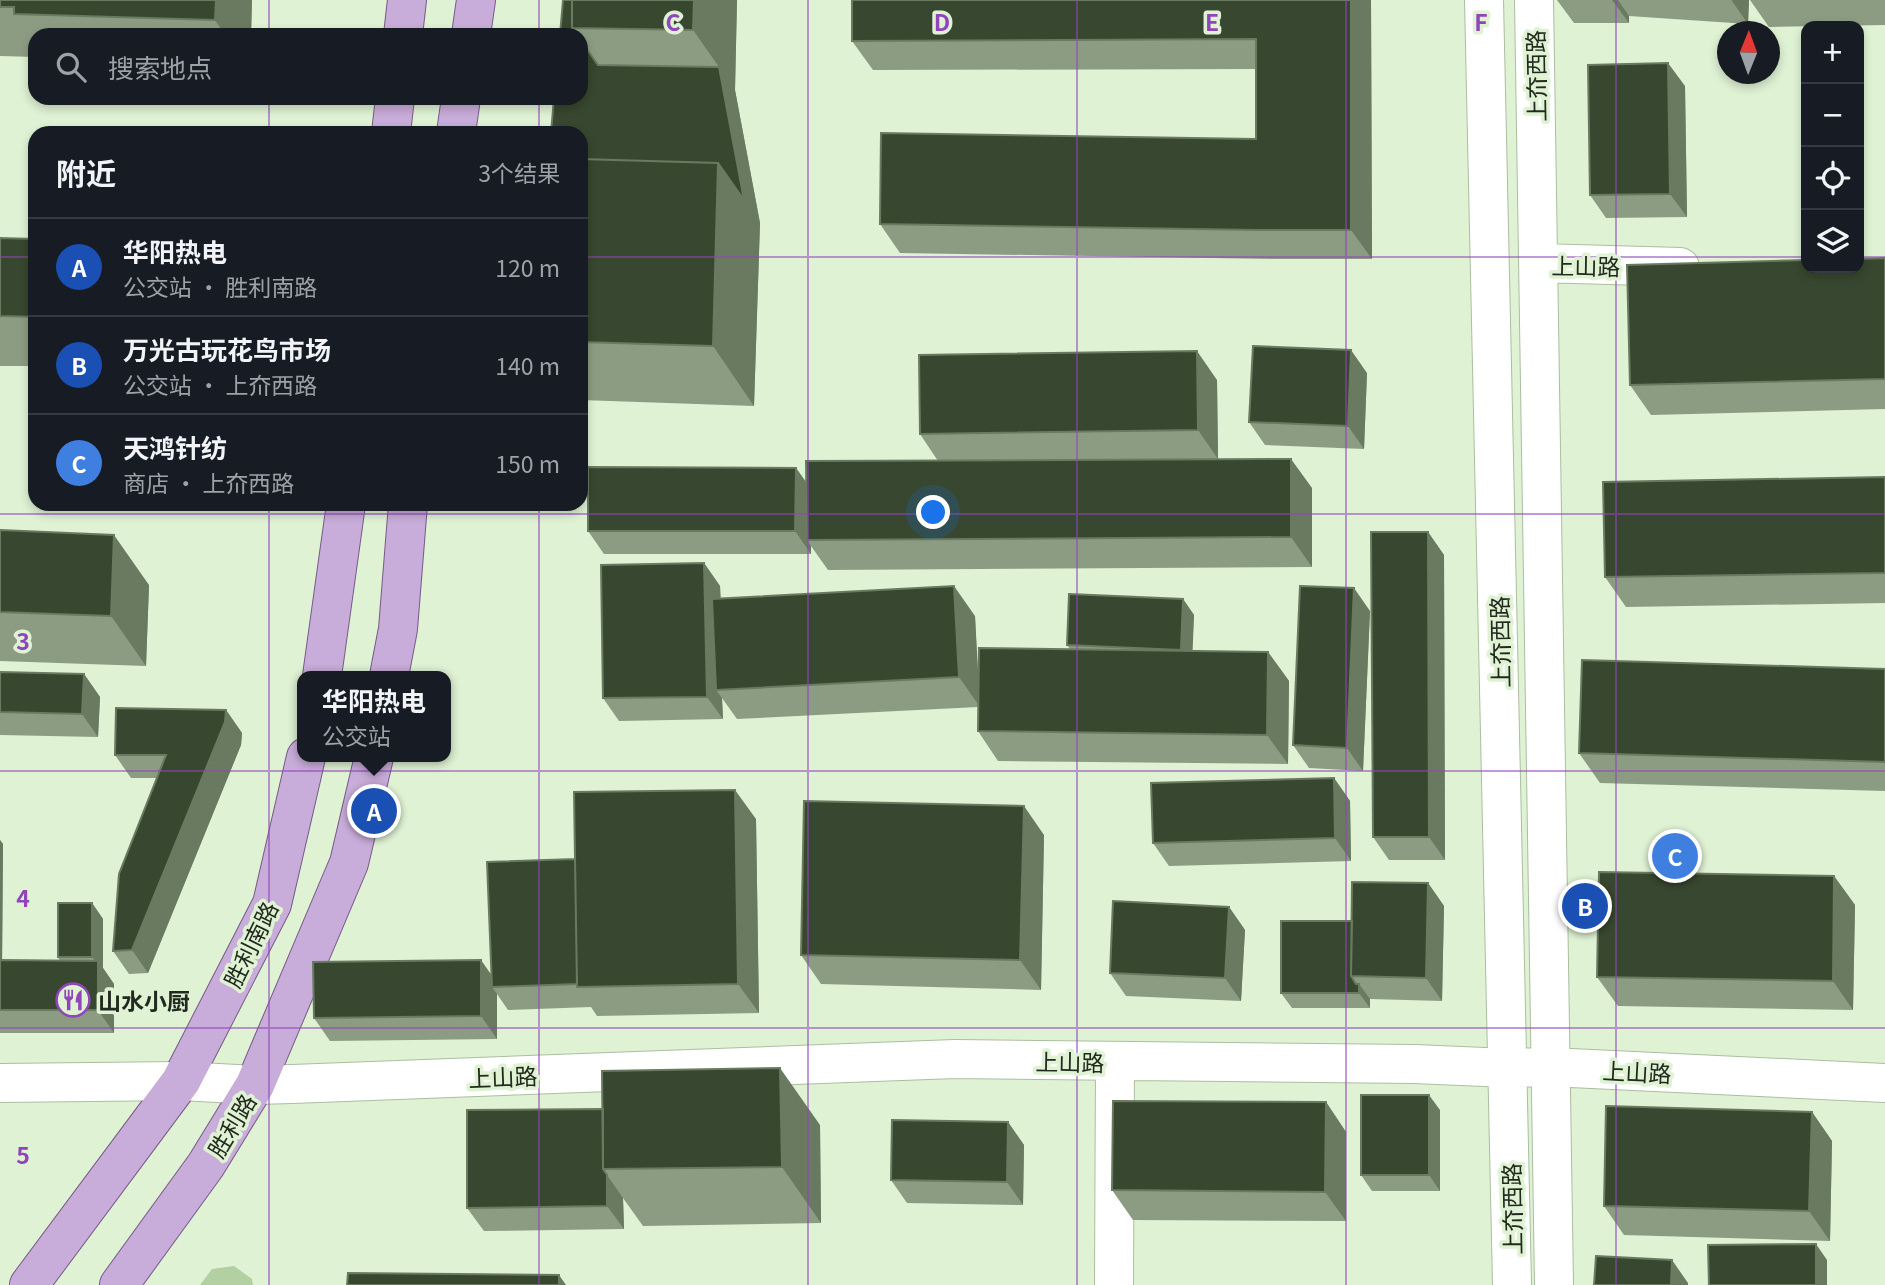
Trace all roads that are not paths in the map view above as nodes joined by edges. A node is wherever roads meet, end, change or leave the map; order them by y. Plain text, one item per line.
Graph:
1 (407, 0) edge
2 (476, 0) edge
3 (1484, 0) edge
4 (1534, 0) edge
5 (404, 28) edge
6 (472, 28) edge
7 (395, 105) edge
8 (460, 105) edge
9 (392, 126) edge
10 (457, 126) edge
11 (1539, 263) junction
12 (1719, 268) edge
13 (345, 511) edge
14 (407, 511) edge
15 (323, 671) edge
16 (390, 671) edge
17 (305, 762) edge
18 (373, 762) edge
19 (1115, 1062) junction
20 (1550, 1067) junction
21 (1508, 1068) junction
22 (181, 1081) junction
23 (0, 1083) edge
24 (1885, 1083) edge
25 (255, 1085) junction
26 (29, 1285) edge
27 (119, 1285) edge
28 (1114, 1285) edge
29 (1512, 1285) edge
30 (1554, 1285) edge

1 - 5 main road
2 - 6 main road
3 - 21 street, 上夼西路
4 - 11 street, 上夼西路
7 - 9 main road
8 - 10 main road
11 - 12 street, 上山路
11 - 20 street, 上夼西路
13 - 15 main road
14 - 16 main road
17 - 22 main road, 胜利南路
18 - 25 main road
19 - 21 street, 上山路
19 - 25 street, 上山路
19 - 28 street
20 - 21 street, 上山路
20 - 24 street, 上山路
20 - 30 street, 上夼西路
21 - 29 street, 上夼西路
22 - 23 street, 上山路
22 - 25 street, 上山路
22 - 26 main road
25 - 27 main road, 胜利路

